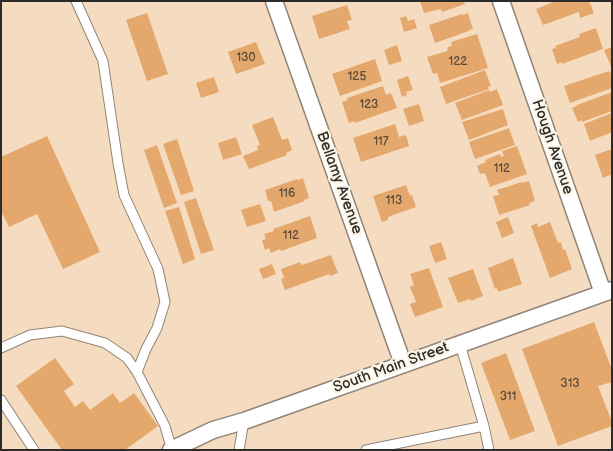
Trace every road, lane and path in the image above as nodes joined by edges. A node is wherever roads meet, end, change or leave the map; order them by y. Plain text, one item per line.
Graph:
1 (76, 1) edge
2 (274, 1) edge
3 (501, 1) edge
4 (607, 291) edge
5 (460, 344) junction
6 (1, 348) edge
7 (403, 364) junction
8 (137, 372) junction
9 (1, 400) edge
10 (244, 421) junction
11 (484, 426) junction
12 (34, 450) edge
13 (172, 450) edge
14 (239, 450) edge
15 (366, 450) edge
16 (489, 450) edge

1 - 8 lane
2 - 7 street, Bellamy Avenue
3 - 4 street, Hough Avenue
4 - 5 street, South Main Street
5 - 7 street, South Main Street
5 - 11 lane
6 - 8 lane
7 - 10 street, South Main Street
8 - 13 lane
9 - 12 lane
10 - 13 street, South Main Street
10 - 14 lane
11 - 15 lane
11 - 16 lane

